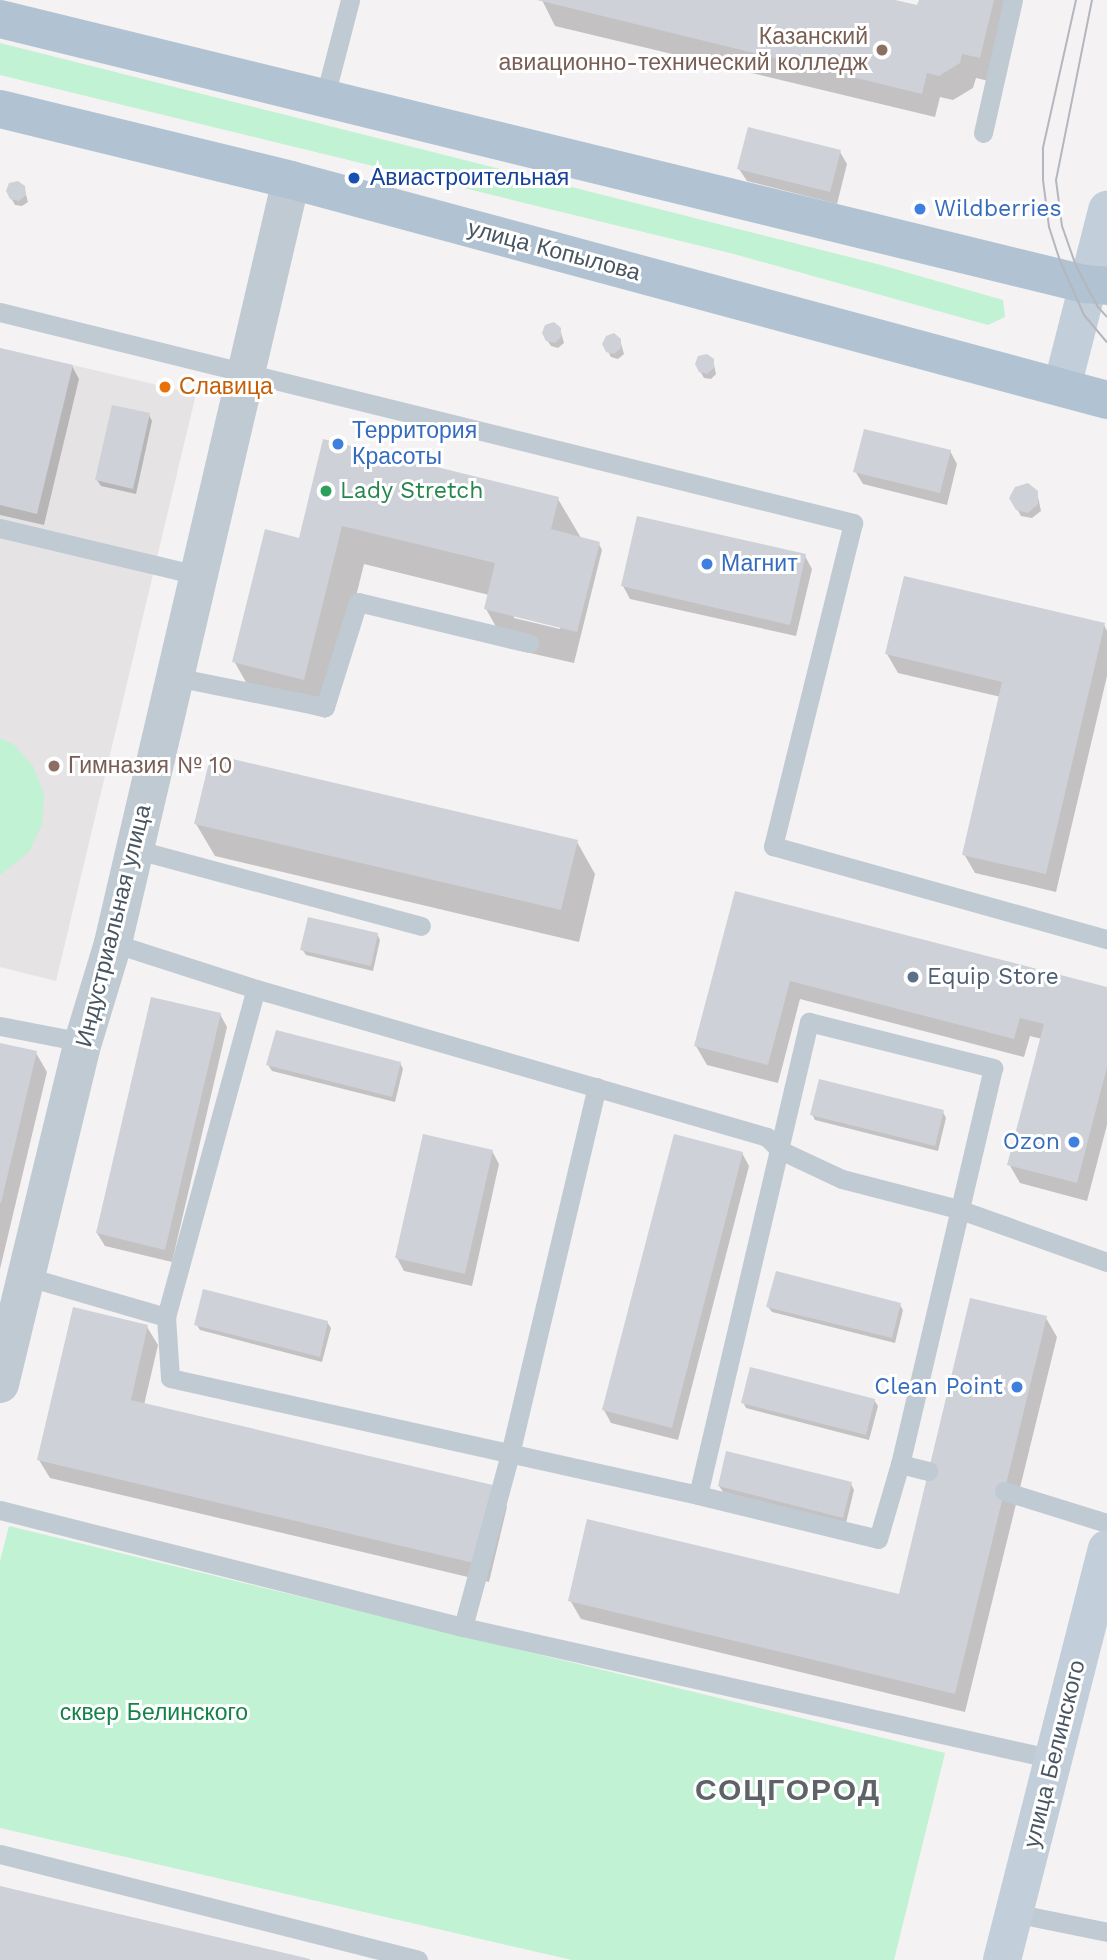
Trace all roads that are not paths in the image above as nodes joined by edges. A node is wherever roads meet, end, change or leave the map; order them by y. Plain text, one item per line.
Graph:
1 (4, 0) edge
2 (350, 0) edge
3 (1013, 0) edge
4 (0, 18) edge
5 (324, 100) junction
6 (0, 109) edge
7 (983, 133) dead end
8 (291, 180) junction
9 (1107, 210) edge
10 (1098, 285) edge
11 (0, 312) edge
12 (247, 373) junction
13 (1062, 387) junction
14 (1107, 400) edge
15 (0, 528) edge
16 (198, 575) junction
17 (528, 643) dead end
18 (175, 677) junction
19 (134, 849) junction
20 (421, 926) dead end
21 (1107, 939) edge
22 (113, 943) junction
23 (256, 989) junction
24 (0, 1026) edge
25 (83, 1042) junction
26 (597, 1087) junction
27 (780, 1150) junction
28 (958, 1209) junction
29 (1107, 1262) edge
30 (28, 1277) junction
31 (166, 1317) junction
32 (0, 1384) edge
33 (510, 1454) junction
34 (900, 1464) junction
35 (928, 1471) dead end
36 (1004, 1491) dead end
37 (698, 1495) junction
38 (0, 1510) edge
39 (1107, 1523) edge
40 (1104, 1573) edge
41 (463, 1627) junction
42 (1053, 1759) junction
43 (0, 1854) edge
44 (1014, 1913) junction
45 (1107, 1931) edge
46 (377, 1956) edge
47 (418, 1960) edge
48 (1002, 1960) edge

1 - 4 lane
2 - 5 lane
3 - 7 lane
4 - 5 main road
5 - 10 main road
6 - 8 main road, улица Копылова
8 - 12 street, Индустриальная улица
8 - 13 main road, улица Копылова
9 - 10 street
10 - 13 street
11 - 12 lane
12 - 16 street, Индустриальная улица
12 - 21 lane
13 - 14 main road, улица Копылова
15 - 16 lane
16 - 18 street, Индустриальная улица
17 - 18 lane
18 - 19 street, Индустриальная улица
19 - 20 lane
19 - 22 street, Индустриальная улица
22 - 23 lane
22 - 25 street, Индустриальная улица
23 - 26 lane
23 - 31 lane
24 - 25 lane
25 - 30 street, Индустриальная улица
26 - 27 lane
26 - 33 lane
27 - 28 lane
27 - 28 lane
27 - 37 lane
28 - 29 lane
28 - 34 lane
30 - 31 lane
30 - 32 street, Индустриальная улица
31 - 33 lane
33 - 37 lane
33 - 41 lane
34 - 35 lane
34 - 37 lane
36 - 39 lane
38 - 41 lane
40 - 42 street, улица Белинского
41 - 42 lane
42 - 44 street, улица Белинского
43 - 46 lane
44 - 45 lane
44 - 48 street, улица Белинского
46 - 47 lane

